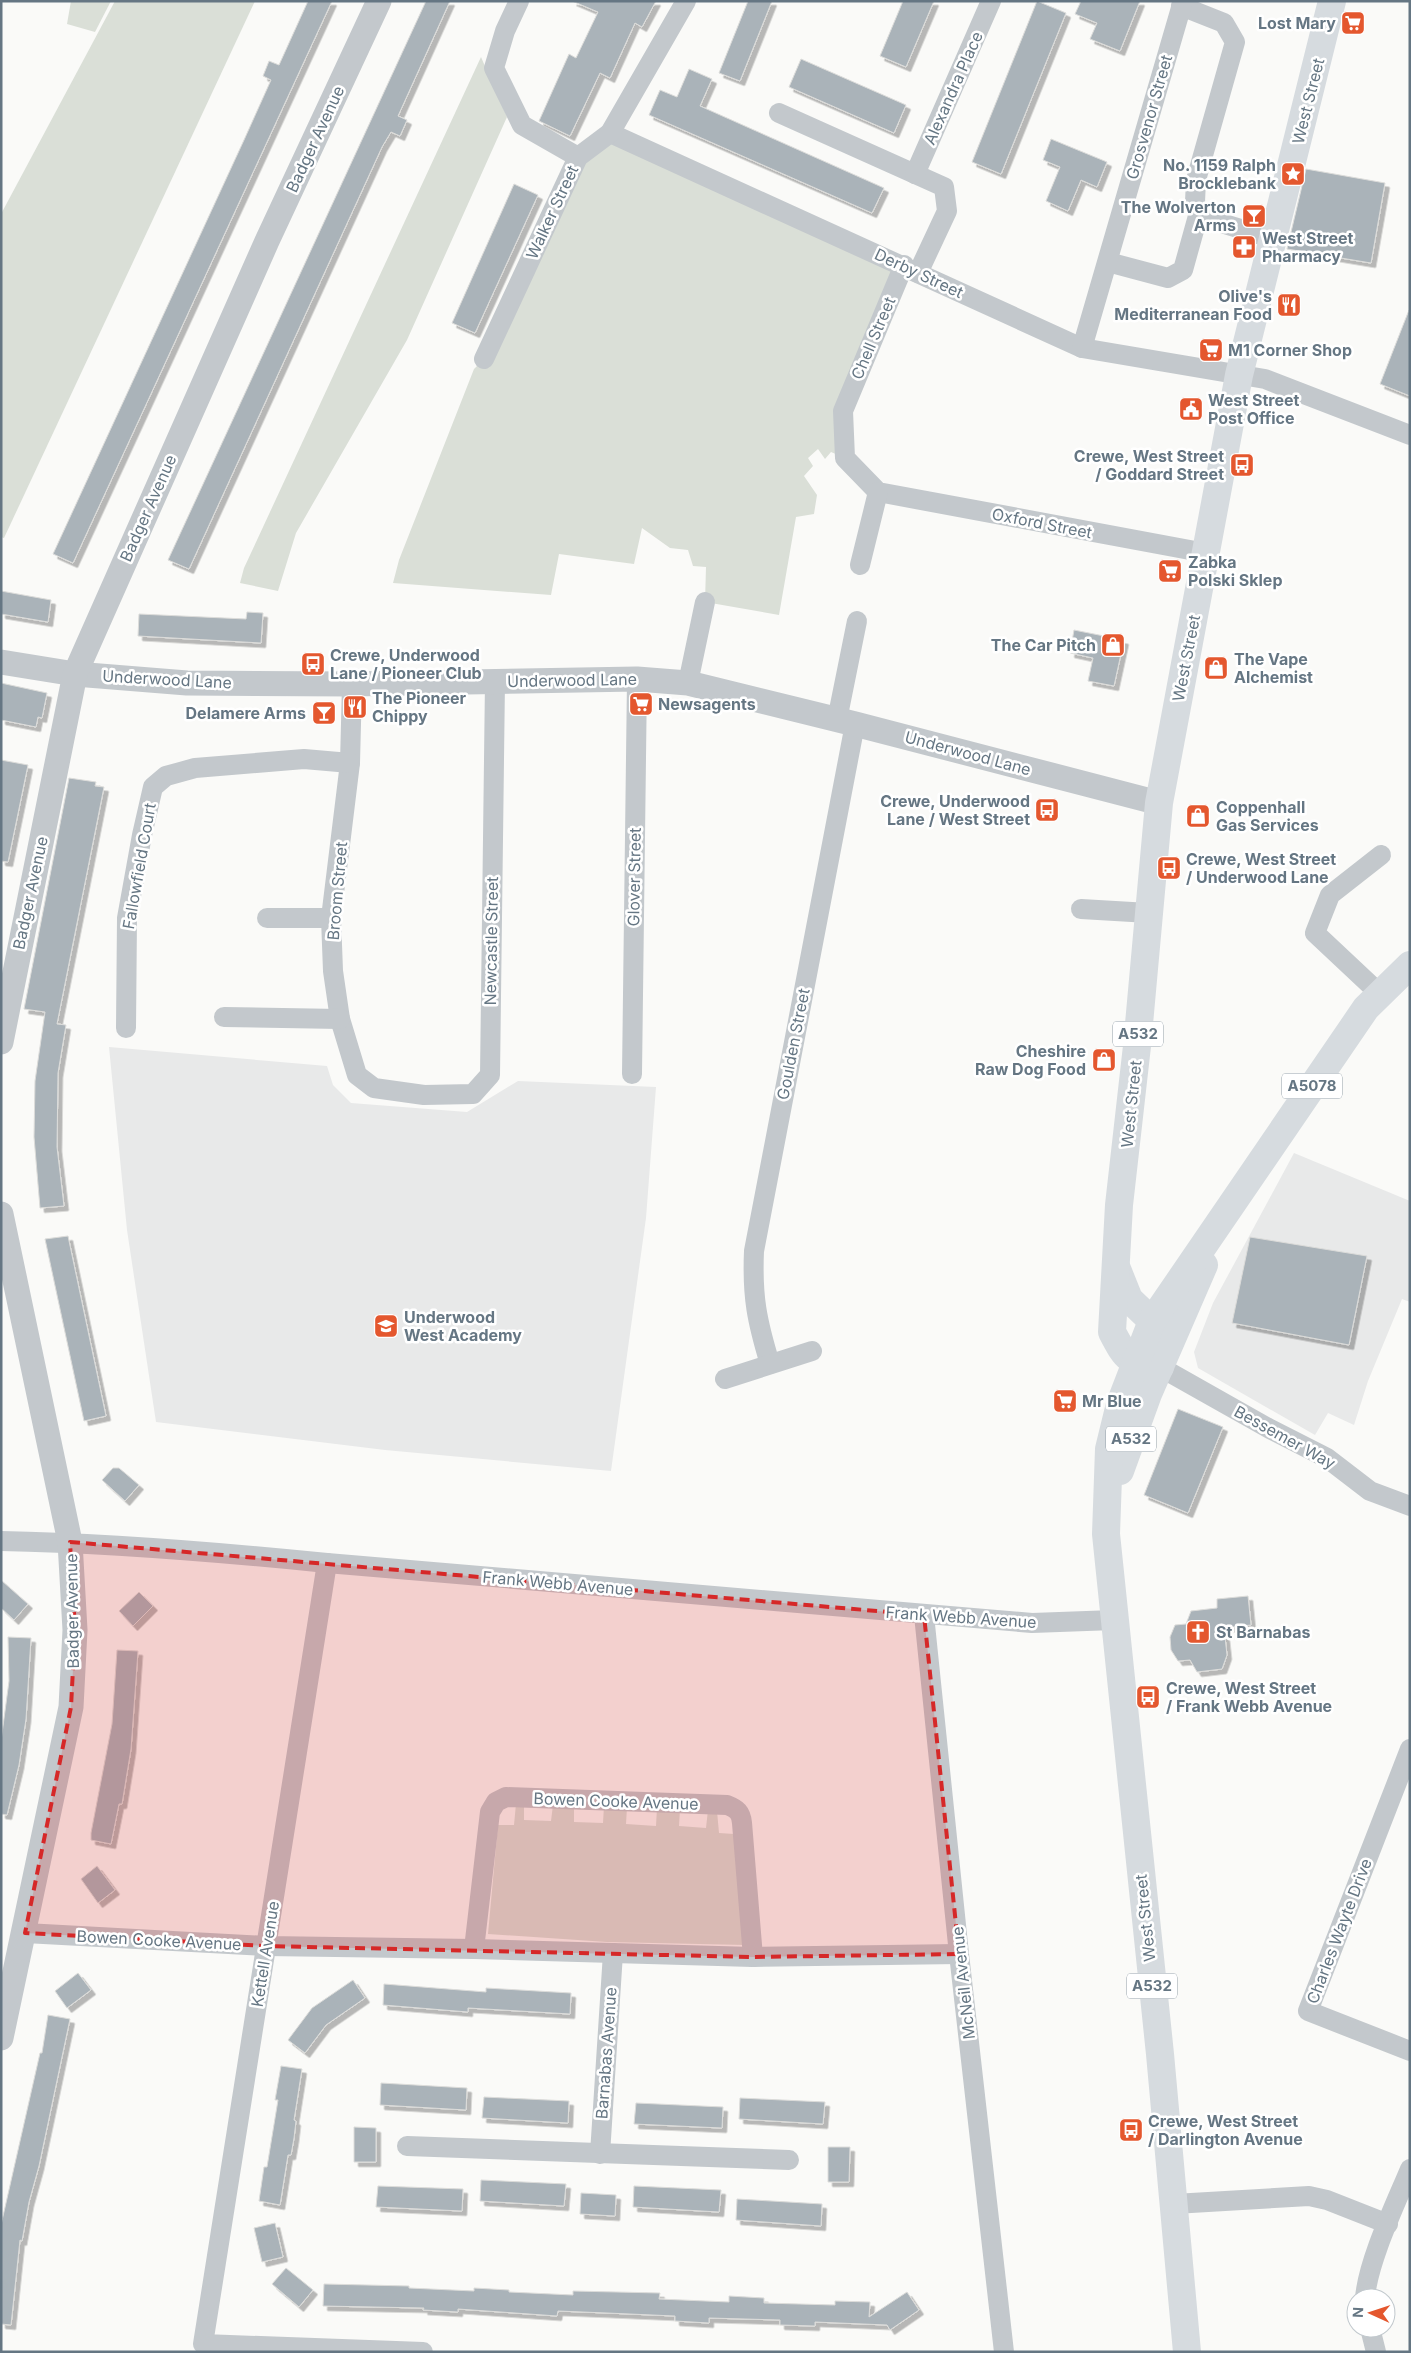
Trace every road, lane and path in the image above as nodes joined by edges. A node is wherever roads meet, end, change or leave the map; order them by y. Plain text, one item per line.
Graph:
1 (379, 1) edge
2 (519, 1) edge
3 (686, 1) edge
4 (991, 1) edge
5 (1332, 1) edge
6 (1182, 4) edge
7 (779, 113) dead end
8 (610, 132) junction
9 (578, 157) junction
10 (915, 174) junction
11 (1198, 216) junction
12 (1274, 239) junction
13 (1108, 262) junction
14 (911, 269) junction
15 (1082, 348) junction
16 (484, 359) dead end
17 (1239, 375) junction
18 (1410, 435) edge
19 (878, 492) junction
20 (1206, 554) junction
21 (860, 565) dead end
22 (705, 602) dead end
23 (857, 621) dead end
24 (1, 662) edge
25 (75, 674) junction
26 (637, 679) junction
27 (495, 681) junction
28 (688, 683) junction
29 (352, 684) junction
30 (846, 722) junction
31 (350, 763) junction
32 (1159, 803) junction
33 (1381, 855) dead end
34 (1081, 909) dead end
35 (1149, 913) junction
36 (267, 918) dead end
37 (331, 918) junction
38 (1410, 966) edge
39 (1380, 994) junction
40 (224, 1017) dead end
41 (340, 1019) junction
42 (126, 1028) dead end
43 (1, 1042) edge
44 (632, 1074) dead end
45 (374, 1088) joint
46 (1, 1214) edge
47 (1224, 1215) junction
48 (1116, 1266) junction
49 (1152, 1321) junction
50 (1177, 1330) joint
51 (812, 1351) dead end
52 (770, 1364) junction
53 (1148, 1365) junction
54 (725, 1379) dead end
55 (1410, 1506) edge
56 (1, 1541) edge
57 (70, 1542) junction
58 (326, 1563) junction
59 (924, 1614) junction
60 (1114, 1620) junction
61 (1410, 1749) edge
62 (25, 1933) junction
63 (266, 1946) junction
64 (474, 1949) junction
65 (613, 1953) junction
66 (959, 1954) junction
67 (753, 1957) junction
68 (1, 2038) edge
69 (1410, 2051) edge
70 (407, 2146) dead end
71 (600, 2154) junction
72 (789, 2160) dead end
73 (1410, 2169) edge
74 (1174, 2204) junction
75 (1388, 2224) junction
76 (1366, 2288) edge
77 (1372, 2338) edge
78 (423, 2352) edge
79 (1004, 2352) edge
80 (1187, 2352) edge
81 (1376, 2352) edge

1 - 25 street, Badger Avenue
2 - 9 street
3 - 8 street, Walker Street
4 - 10 street, Alexandra Place
5 - 12 main road, West Street / A532
6 - 11 street
6 - 13 street, Grosvenor Street
7 - 10 street
8 - 9 street, Walker Street
8 - 14 street, Derby Street
9 - 16 street, Walker Street
10 - 14 street
11 - 12 street
11 - 13 street
12 - 17 main road, West Street / A532
13 - 15 street, Grosvenor Street
14 - 15 street, Derby Street
14 - 19 street, Chell Street
15 - 17 street, Derby Street
17 - 18 street, Derby Street
17 - 20 main road, West Street / A532
19 - 20 street, Oxford Street
19 - 21 street
20 - 32 main road, West Street / A532
22 - 28 street
23 - 30 street, Goulden Street
24 - 25 street, Underwood Lane
25 - 29 street, Underwood Lane
25 - 43 street, Badger Avenue
26 - 27 street, Underwood Lane
26 - 28 street, Underwood Lane
26 - 44 street, Glover Street
27 - 29 street, Underwood Lane
27 - 45 street, Newcastle Street
28 - 30 street, Underwood Lane
29 - 31 street, Broom Street
30 - 32 street, Underwood Lane
30 - 52 street, Goulden Street
31 - 37 street, Broom Street
31 - 42 street, Fallowfield Court
32 - 35 main road, West Street / A532
33 - 39 street
34 - 35 street
35 - 48 main road, West Street / A532
36 - 37 street
37 - 41 street, Broom Street
38 - 39 main road, A5078
39 - 47 main road, A5078
40 - 41 street
41 - 45 street, Broom Street
46 - 57 street, Badger Avenue
47 - 49 main road, A5078
47 - 50 main road, A5078
48 - 49 main road, West Street / A532
48 - 53 main road, West Street / A532
49 - 53 main road, West Street / A532
50 - 53 main road, West Street / A532
51 - 52 street
52 - 54 street
53 - 55 street, Bessemer Way
53 - 60 main road, West Street / A532
56 - 57 street, Frank Webb Avenue
57 - 58 street, Frank Webb Avenue
57 - 62 street, Badger Avenue
58 - 59 street, Frank Webb Avenue
58 - 63 street, Kettell Avenue
59 - 60 street, Frank Webb Avenue
59 - 66 street, McNeil Avenue
60 - 74 main road, West Street / A532
61 - 69 street, Charles Wayte Drive
62 - 63 street, Bowen Cooke Avenue
62 - 68 street, Badger Avenue
63 - 64 street, Bowen Cooke Avenue
63 - 78 street, Kettell Avenue
64 - 65 street, Bowen Cooke Avenue
64 - 67 street, Bowen Cooke Avenue
65 - 67 street, Bowen Cooke Avenue
65 - 71 street, Barnabas Avenue
66 - 67 street, Bowen Cooke Avenue
66 - 79 street, McNeil Avenue
70 - 71 street
71 - 72 street
73 - 75 street
74 - 75 street
74 - 80 main road, West Street / A532
75 - 76 street
77 - 81 street

